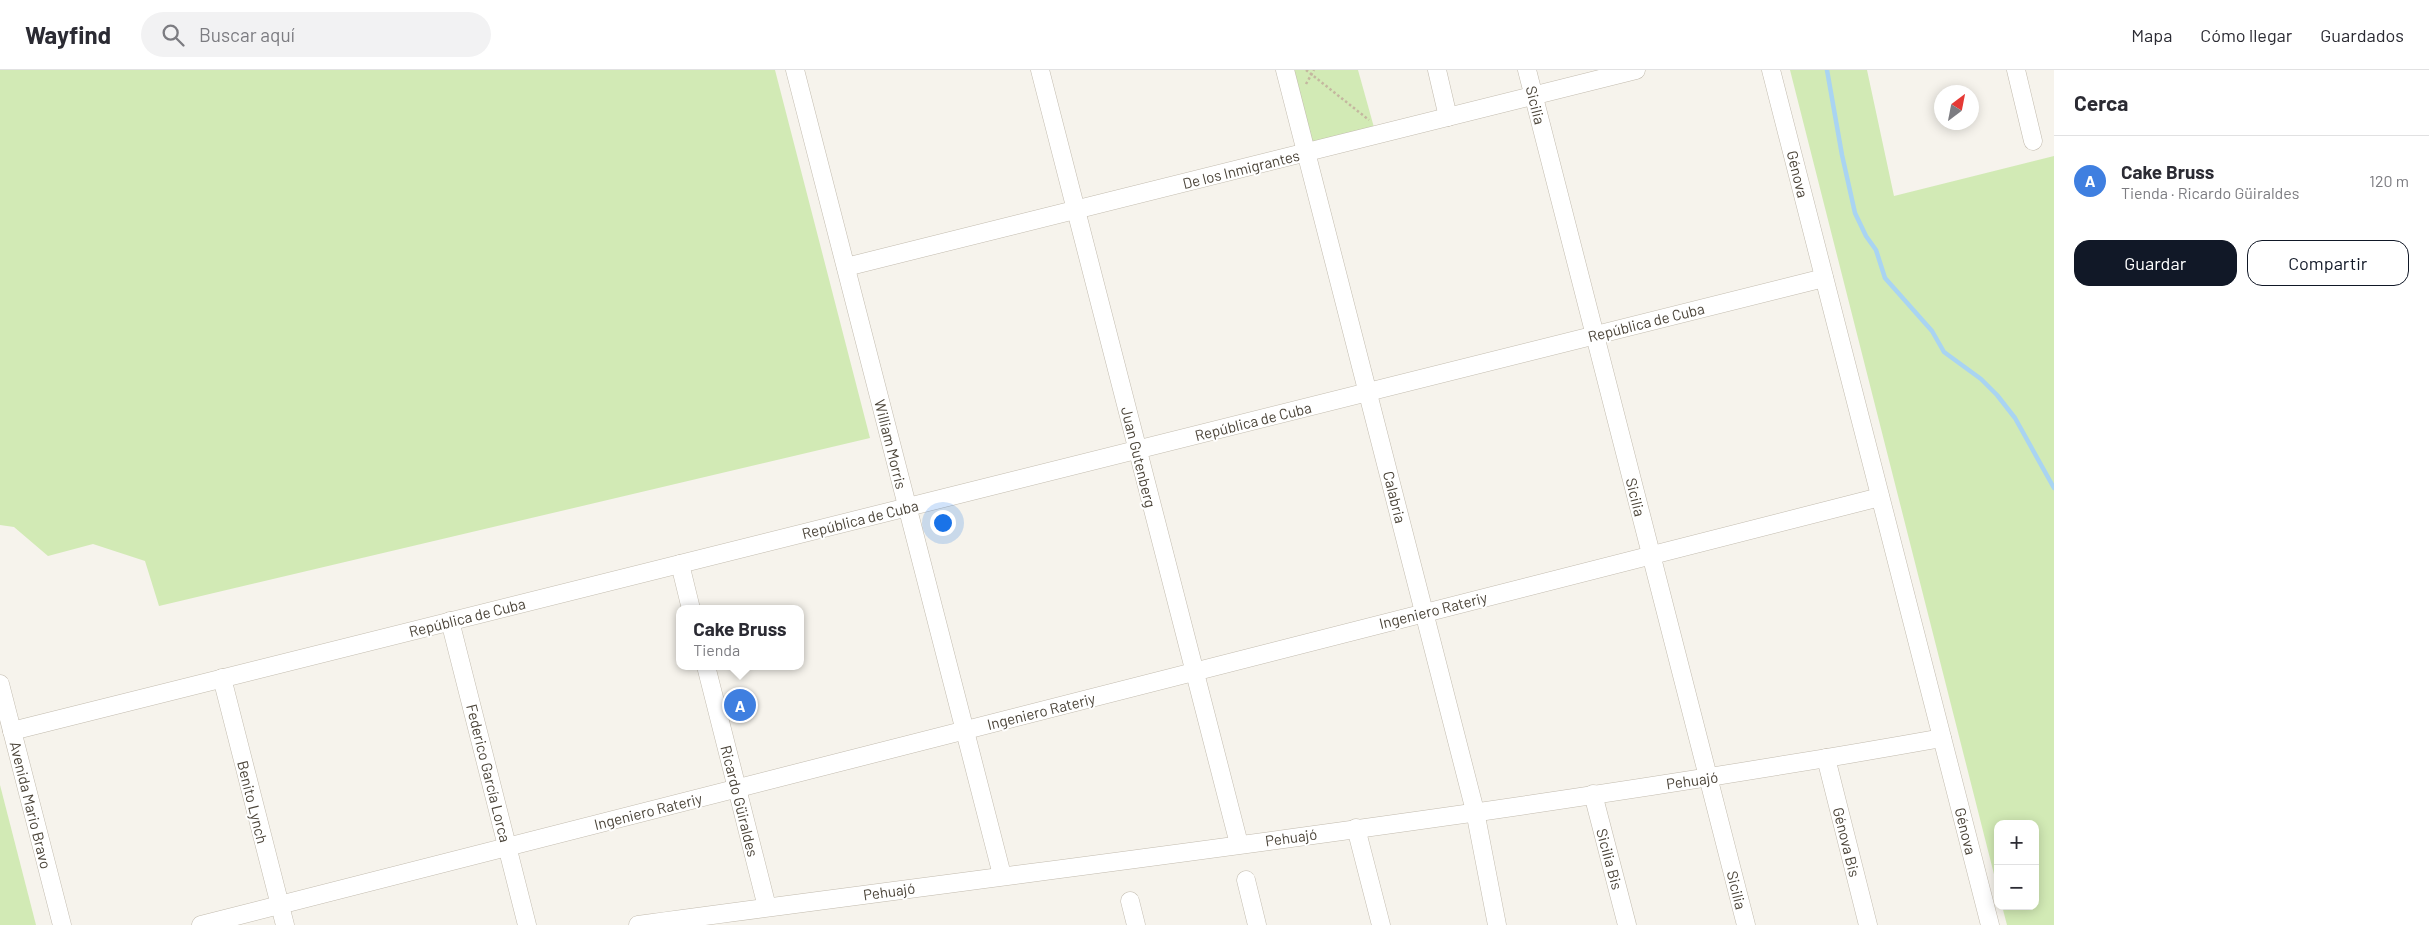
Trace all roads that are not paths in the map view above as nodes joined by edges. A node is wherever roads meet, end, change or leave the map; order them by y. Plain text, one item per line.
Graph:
1 (795, 70) edge
2 (1040, 70) edge
3 (1285, 70) edge
4 (1437, 70) edge
5 (1526, 70) edge
6 (1636, 70) edge
7 (1771, 70) edge
8 (2016, 70) edge
9 (1533, 96) junction
10 (1448, 117) junction
11 (2034, 141) dead end
12 (1307, 154) junction
13 (1075, 210) junction
14 (846, 267) junction
15 (1824, 278) junction
16 (1594, 335) junction
17 (1368, 392) junction
18 (1137, 449) junction
19 (1880, 497) junction
20 (907, 507) junction
21 (1651, 555) junction
22 (680, 564) junction
23 (690, 605) edge
24 (1424, 612) junction
25 (450, 621) junction
26 (707, 670) edge
27 (1194, 672) junction
28 (222, 678) junction
29 (0, 684) edge
30 (965, 730) junction
31 (12, 731) junction
32 (1942, 738) junction
33 (1826, 758) junction
34 (1708, 778) junction
35 (736, 788) junction
36 (1593, 794) junction
37 (1475, 811) junction
38 (1356, 828) junction
39 (1240, 844) junction
40 (507, 847) junction
41 (1002, 876) junction
42 (1246, 880) dead end
43 (1130, 901) dead end
44 (280, 905) junction
45 (767, 908) junction
46 (62, 925) edge
47 (201, 925) edge
48 (285, 925) edge
49 (528, 925) edge
50 (638, 925) edge
51 (1136, 925) edge
52 (1257, 925) edge
53 (1380, 925) edge
54 (1497, 925) edge
55 (1627, 925) edge
56 (1746, 925) edge
57 (1868, 925) edge
58 (1990, 925) edge

1 - 14 street, William Morris
2 - 13 street, Juan Gutenberg
3 - 12 street, Calabria
4 - 10 street
5 - 9 street, Sicilia
6 - 9 street, De los Inmigrantes
7 - 15 street, Génova
8 - 11 street
9 - 10 street, De los Inmigrantes
9 - 16 street, Sicilia
10 - 12 street, De los Inmigrantes
12 - 13 street, De los Inmigrantes
12 - 17 street, Calabria
13 - 14 street, De los Inmigrantes
13 - 18 street, Juan Gutenberg
14 - 20 street, William Morris
15 - 16 street, República de Cuba
15 - 19 street, Génova
16 - 17 street, República de Cuba
16 - 21 street, Sicilia
17 - 18 street, República de Cuba
17 - 24 street, Calabria
18 - 20 street, República de Cuba
18 - 27 street, Juan Gutenberg
19 - 21 street, Ingeniero Rateriy
19 - 32 street, Génova
20 - 22 street, República de Cuba
20 - 30 street, William Morris
21 - 24 street, Ingeniero Rateriy
21 - 34 street, Sicilia
22 - 23 street
22 - 25 street, República de Cuba
24 - 27 street, Ingeniero Rateriy
24 - 37 street, Calabria
25 - 28 street, República de Cuba
25 - 40 street, Federico García Lorca
26 - 35 street, Ricardo Güiraldes
27 - 30 street, Ingeniero Rateriy
27 - 39 street, Juan Gutenberg
28 - 31 street, República de Cuba
28 - 44 street, Benito Lynch
29 - 31 street, Avenida Mario Bravo
30 - 35 street, Ingeniero Rateriy
30 - 41 street, William Morris
31 - 46 street, Avenida Mario Bravo
32 - 33 street, Pehuajó
32 - 58 street, Génova
33 - 34 street, Pehuajó
33 - 57 street, Génova Bis
34 - 36 street, Pehuajó
34 - 56 street, Sicilia
35 - 40 street, Ingeniero Rateriy
35 - 45 street, Ricardo Güiraldes
36 - 37 street, Pehuajó
36 - 55 street, Sicilia Bis
37 - 38 street, Pehuajó
37 - 54 street, Calabria
38 - 39 street, Pehuajó
38 - 53 street
39 - 41 street, Pehuajó
40 - 44 street, Ingeniero Rateriy
40 - 49 street, Federico García Lorca
41 - 45 street, Pehuajó
42 - 52 street
43 - 51 street
44 - 47 street, Ingeniero Rateriy
44 - 48 street, Benito Lynch
45 - 50 street, Pehuajó

